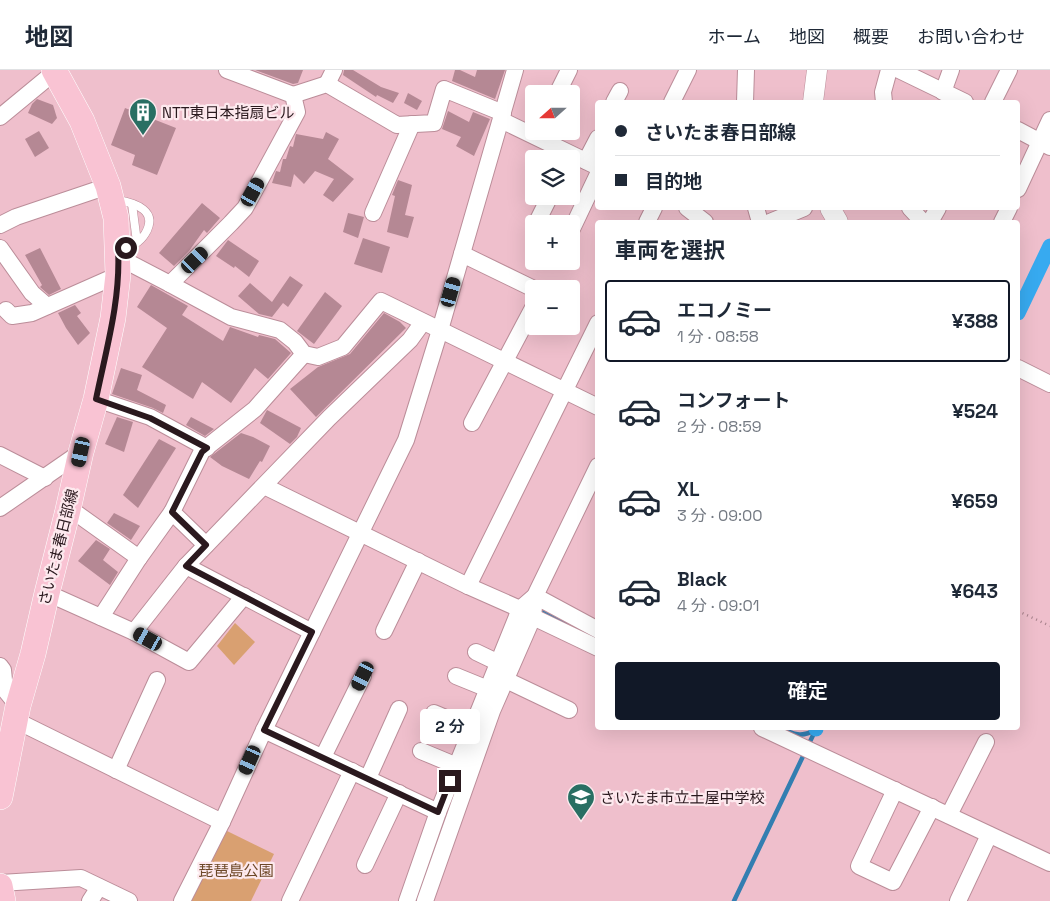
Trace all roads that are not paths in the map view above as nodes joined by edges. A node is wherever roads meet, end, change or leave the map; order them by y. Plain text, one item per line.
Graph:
1 (55, 70) edge
2 (227, 70) edge
3 (515, 70) edge
4 (569, 70) edge
5 (688, 70) edge
6 (746, 70) edge
7 (817, 70) edge
8 (889, 70) edge
9 (898, 70) edge
10 (951, 70) edge
11 (1009, 70) edge
12 (259, 75) edge
13 (331, 77) edge
14 (562, 85) edge
15 (943, 92) junction
16 (293, 95) junction
17 (673, 100) edge
18 (745, 100) edge
19 (813, 100) edge
20 (884, 100) edge
21 (961, 100) edge
22 (994, 100) edge
23 (4, 109) edge
24 (502, 117) junction
25 (1050, 120) edge
26 (412, 124) junction
27 (525, 128) edge
28 (1020, 131) edge
29 (546, 140) edge
30 (595, 142) edge
31 (1045, 144) edge
32 (581, 160) edge
33 (595, 180) edge
34 (1020, 186) edge
35 (118, 196) junction
36 (690, 210) edge
37 (799, 210) edge
38 (912, 210) edge
39 (373, 213) dead end
40 (579, 215) edge
41 (702, 220) edge
42 (775, 220) edge
43 (921, 220) edge
44 (0, 225) edge
45 (0, 248) edge
46 (462, 254) junction
47 (123, 256) junction
48 (170, 284) junction
49 (525, 285) edge
50 (47, 306) junction
51 (6, 310) dead end
52 (423, 322) junction
53 (525, 322) edge
54 (595, 329) edge
55 (440, 330) junction
56 (304, 354) junction
57 (504, 361) junction
58 (1020, 369) edge
59 (1050, 384) edge
60 (564, 390) junction
61 (96, 399) junction
62 (595, 406) edge
63 (472, 423) dead end
64 (207, 448) junction
65 (81, 452) junction
66 (0, 455) edge
67 (595, 472) edge
68 (45, 478) junction
69 (264, 486) junction
70 (0, 508) edge
71 (69, 508) junction
72 (172, 512) junction
73 (361, 533) junction
74 (206, 545) junction
75 (139, 558) junction
76 (418, 561) junction
77 (186, 566) junction
78 (468, 586) junction
79 (47, 593) junction
80 (244, 596) junction
81 (535, 596) junction
82 (527, 613) junction
83 (101, 617) junction
84 (595, 623) edge
85 (134, 632) junction
86 (312, 632) junction
87 (384, 632) dead end
88 (595, 647) edge
89 (476, 652) dead end
90 (499, 663) junction
91 (0, 666) edge
92 (363, 676) dead end
93 (456, 676) dead end
94 (157, 680) dead end
95 (506, 680) junction
96 (488, 689) junction
97 (399, 709) dead end
98 (569, 710) dead end
99 (16, 713) junction
100 (434, 713) dead end
101 (472, 729) junction
102 (264, 730) junction
103 (766, 730) edge
104 (986, 742) dead end
105 (421, 750) dead end
106 (323, 758) junction
107 (457, 766) junction
108 (116, 770) junction
109 (352, 771) junction
110 (368, 778) junction
111 (895, 790) junction
112 (399, 793) junction
113 (0, 798) edge
114 (932, 808) junction
115 (438, 812) junction
116 (949, 816) junction
117 (222, 822) junction
118 (989, 835) junction
119 (1050, 863) edge
120 (364, 865) dead end
121 (0, 884) edge
122 (100, 887) junction
123 (3, 901) edge
124 (90, 901) edge
125 (129, 901) edge
126 (182, 901) edge
127 (290, 901) edge
128 (407, 901) edge
129 (425, 901) edge
130 (958, 901) edge

1 - 23 street
1 - 35 main road, さいたま春日部線
2 - 12 street
3 - 24 street
4 - 14 street
5 - 17 street
6 - 18 street
7 - 19 street
8 - 20 street
9 - 15 street
10 - 15 street
11 - 22 street
12 - 16 street
13 - 16 street
13 - 26 street
15 - 21 street
16 - 48 street
24 - 26 street
24 - 27 street
24 - 46 street
25 - 31 street
26 - 39 street
28 - 31 street
29 - 32 street
30 - 32 street
31 - 34 street
33 - 40 street
35 - 44 street
35 - 47 main road, さいたま春日部線
35 - 47 lane
36 - 41 street
37 - 42 street
38 - 43 street
45 - 50 street
46 - 49 street
46 - 55 street
47 - 48 street
47 - 50 street
47 - 61 main road, さいたま春日部線
48 - 56 street
50 - 51 street
52 - 55 street
52 - 56 street
52 - 69 street
53 - 57 street
54 - 60 street
55 - 57 street
55 - 73 street
56 - 64 street
57 - 60 street
57 - 63 street
58 - 59 street
60 - 62 street
60 - 78 street
61 - 64 street
61 - 65 main road, さいたま春日部線
64 - 72 street
65 - 68 street
65 - 71 main road, さいたま春日部線
66 - 68 street
67 - 81 street
68 - 70 street
69 - 73 street
69 - 74 street
71 - 75 street
71 - 79 main road, さいたま春日部線
72 - 74 street
72 - 75 street
73 - 76 street
73 - 86 street
74 - 77 street
75 - 83 street
76 - 78 street
76 - 87 street
77 - 80 street
77 - 85 street
78 - 82 street
79 - 83 street
79 - 99 main road, さいたま春日部線
80 - 85 street
80 - 86 street
81 - 82 street
81 - 84 street
82 - 88 street
82 - 90 street
82 - 95 street
83 - 85 street
86 - 102 street
89 - 90 street
90 - 96 street
91 - 99 street
92 - 106 street
93 - 96 street
94 - 108 street
95 - 98 street
95 - 129 street
96 - 101 street
97 - 110 street
99 - 108 street
99 - 113 main road, さいたま春日部線
100 - 101 street
101 - 107 street
102 - 106 street
102 - 117 street
103 - 111 street
104 - 116 street
105 - 107 street
106 - 109 street
107 - 115 street
108 - 117 street
109 - 110 street
109 - 127 street
110 - 112 street
111 - 114 street
111 - 114 street
112 - 115 street
112 - 120 street
114 - 116 street
115 - 128 street
116 - 118 street
117 - 126 street
118 - 119 street
118 - 130 street
121 - 122 street
121 - 123 main road
122 - 124 street
122 - 125 street

